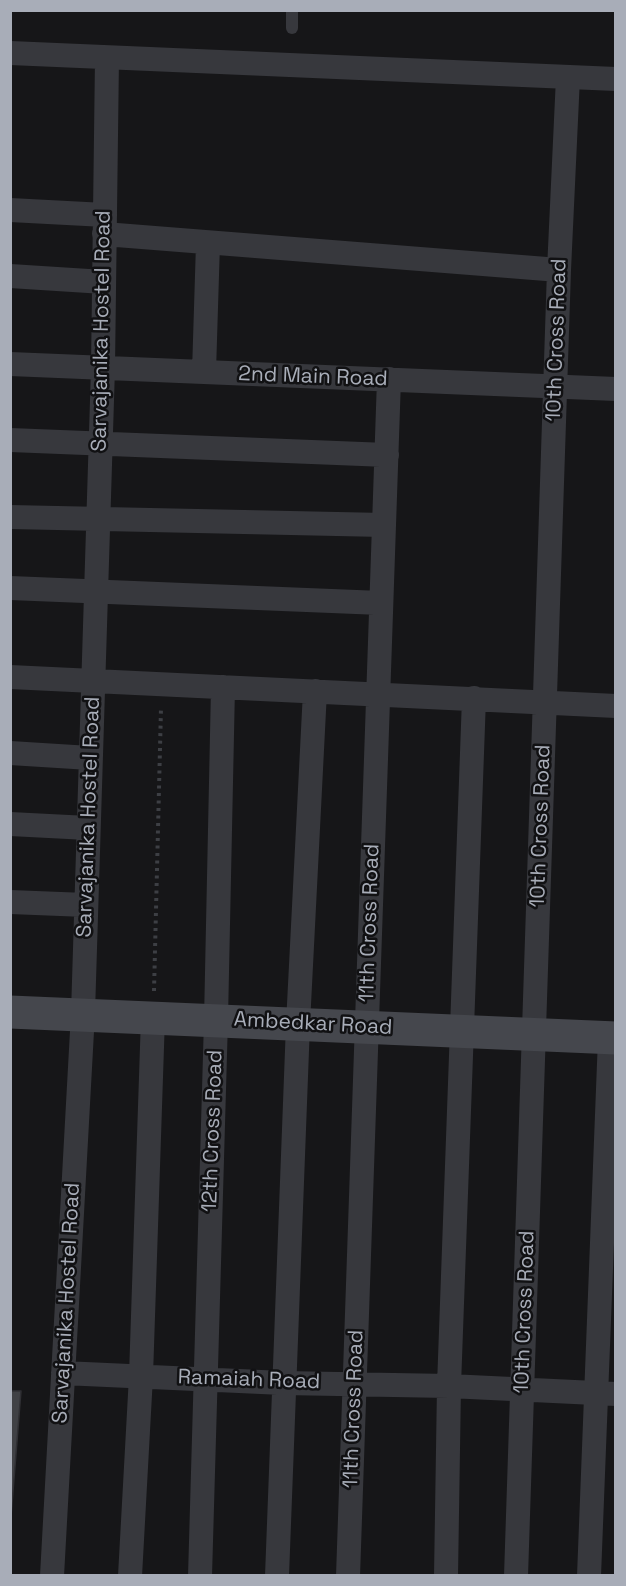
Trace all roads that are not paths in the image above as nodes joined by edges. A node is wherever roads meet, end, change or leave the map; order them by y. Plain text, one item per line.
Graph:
1 (292, 10) edge
2 (292, 28) dead end
3 (10, 53) edge
4 (107, 58) junction
5 (568, 77) junction
6 (615, 79) edge
7 (10, 210) edge
8 (105, 224) junction
9 (208, 243) junction
10 (559, 270) junction
11 (10, 276) edge
12 (104, 282) junction
13 (10, 364) edge
14 (103, 368) junction
15 (204, 372) junction
16 (389, 379) junction
17 (555, 386) junction
18 (615, 388) edge
19 (10, 440) edge
20 (100, 445) junction
21 (387, 455) junction
22 (10, 517) edge
23 (98, 520) junction
24 (384, 525) junction
25 (10, 588) edge
26 (96, 591) junction
27 (381, 603) junction
28 (10, 677) edge
29 (93, 680) junction
30 (223, 687) junction
31 (315, 691) junction
32 (378, 694) junction
33 (474, 698) junction
34 (545, 702) junction
35 (615, 706) edge
36 (10, 753) edge
37 (90, 758) junction
38 (10, 824) edge
39 (88, 828) junction
40 (10, 902) edge
41 (86, 905) junction
42 (10, 1012) edge
43 (83, 1014) junction
44 (153, 1017) junction
45 (216, 1020) junction
46 (298, 1023) junction
47 (367, 1027) junction
48 (461, 1030) junction
49 (534, 1034) junction
50 (613, 1038) edge
51 (63, 1373) junction
52 (141, 1376) junction
53 (206, 1378) junction
54 (283, 1383) junction
55 (355, 1384) junction
56 (450, 1386) junction
57 (522, 1391) junction
58 (606, 1394) edge
59 (52, 1575) edge
60 (130, 1575) edge
61 (200, 1575) edge
62 (277, 1575) edge
63 (348, 1575) edge
64 (446, 1575) edge
65 (516, 1575) edge
66 (589, 1575) edge

1 - 2 lane
3 - 4 street
4 - 5 street
4 - 8 street, Sarvajanika Hostel Road
5 - 6 street
5 - 10 street, 10th Cross Road
7 - 8 street
8 - 9 street
8 - 12 street, Sarvajanika Hostel Road
9 - 10 street
9 - 15 street
10 - 17 street, 10th Cross Road
11 - 12 street
12 - 14 street, Sarvajanika Hostel Road
13 - 14 street, 2nd Main Road
14 - 15 street, 2nd Main Road
14 - 20 street, Sarvajanika Hostel Road
15 - 16 street, 2nd Main Road
16 - 17 street, 2nd Main Road
16 - 21 street, 11th Cross Road
17 - 18 street, 2nd Main Road
17 - 34 street, 10th Cross Road
19 - 20 street
20 - 21 street
20 - 23 street, Sarvajanika Hostel Road
21 - 24 street, 11th Cross Road
22 - 23 street
23 - 24 street
23 - 26 street, Sarvajanika Hostel Road
24 - 27 street, 11th Cross Road
25 - 26 street
26 - 27 street
26 - 29 street, Sarvajanika Hostel Road
27 - 32 street, 11th Cross Road
28 - 29 street
29 - 30 street
29 - 37 street, Sarvajanika Hostel Road
30 - 31 street
30 - 45 street, 12th Cross Road
31 - 32 street
31 - 46 street
32 - 33 street
32 - 47 street, 11th Cross Road
33 - 34 street
33 - 48 street
34 - 35 street
34 - 49 street, 10th Cross Road
36 - 37 street
37 - 39 street, Sarvajanika Hostel Road
38 - 39 street
39 - 41 street, Sarvajanika Hostel Road
40 - 41 street
41 - 43 street, Sarvajanika Hostel Road
42 - 43 street, Ambedkar Road
43 - 44 street, Ambedkar Road
43 - 51 street, Sarvajanika Hostel Road
44 - 45 street, Ambedkar Road
44 - 52 street
45 - 46 street, Ambedkar Road
45 - 53 street, 12th Cross Road
46 - 47 street, Ambedkar Road
46 - 54 street
47 - 48 street, Ambedkar Road
47 - 55 street, 11th Cross Road
48 - 49 street, Ambedkar Road
48 - 56 street
49 - 50 street, Ambedkar Road
49 - 57 street, 10th Cross Road
50 - 58 street
51 - 52 street, Ramaiah Road
51 - 59 street, Sarvajanika Hostel Road
52 - 53 street, Ramaiah Road
52 - 60 street
53 - 54 street, Ramaiah Road
53 - 61 street, 12th Cross Road
54 - 55 street, Ramaiah Road
54 - 62 street
55 - 56 street, Ramaiah Road
55 - 63 street, 11th Cross Road
56 - 57 street, Ramaiah Road
56 - 64 street
57 - 58 street, Ramaiah Road
57 - 65 street, 10th Cross Road
58 - 66 street

